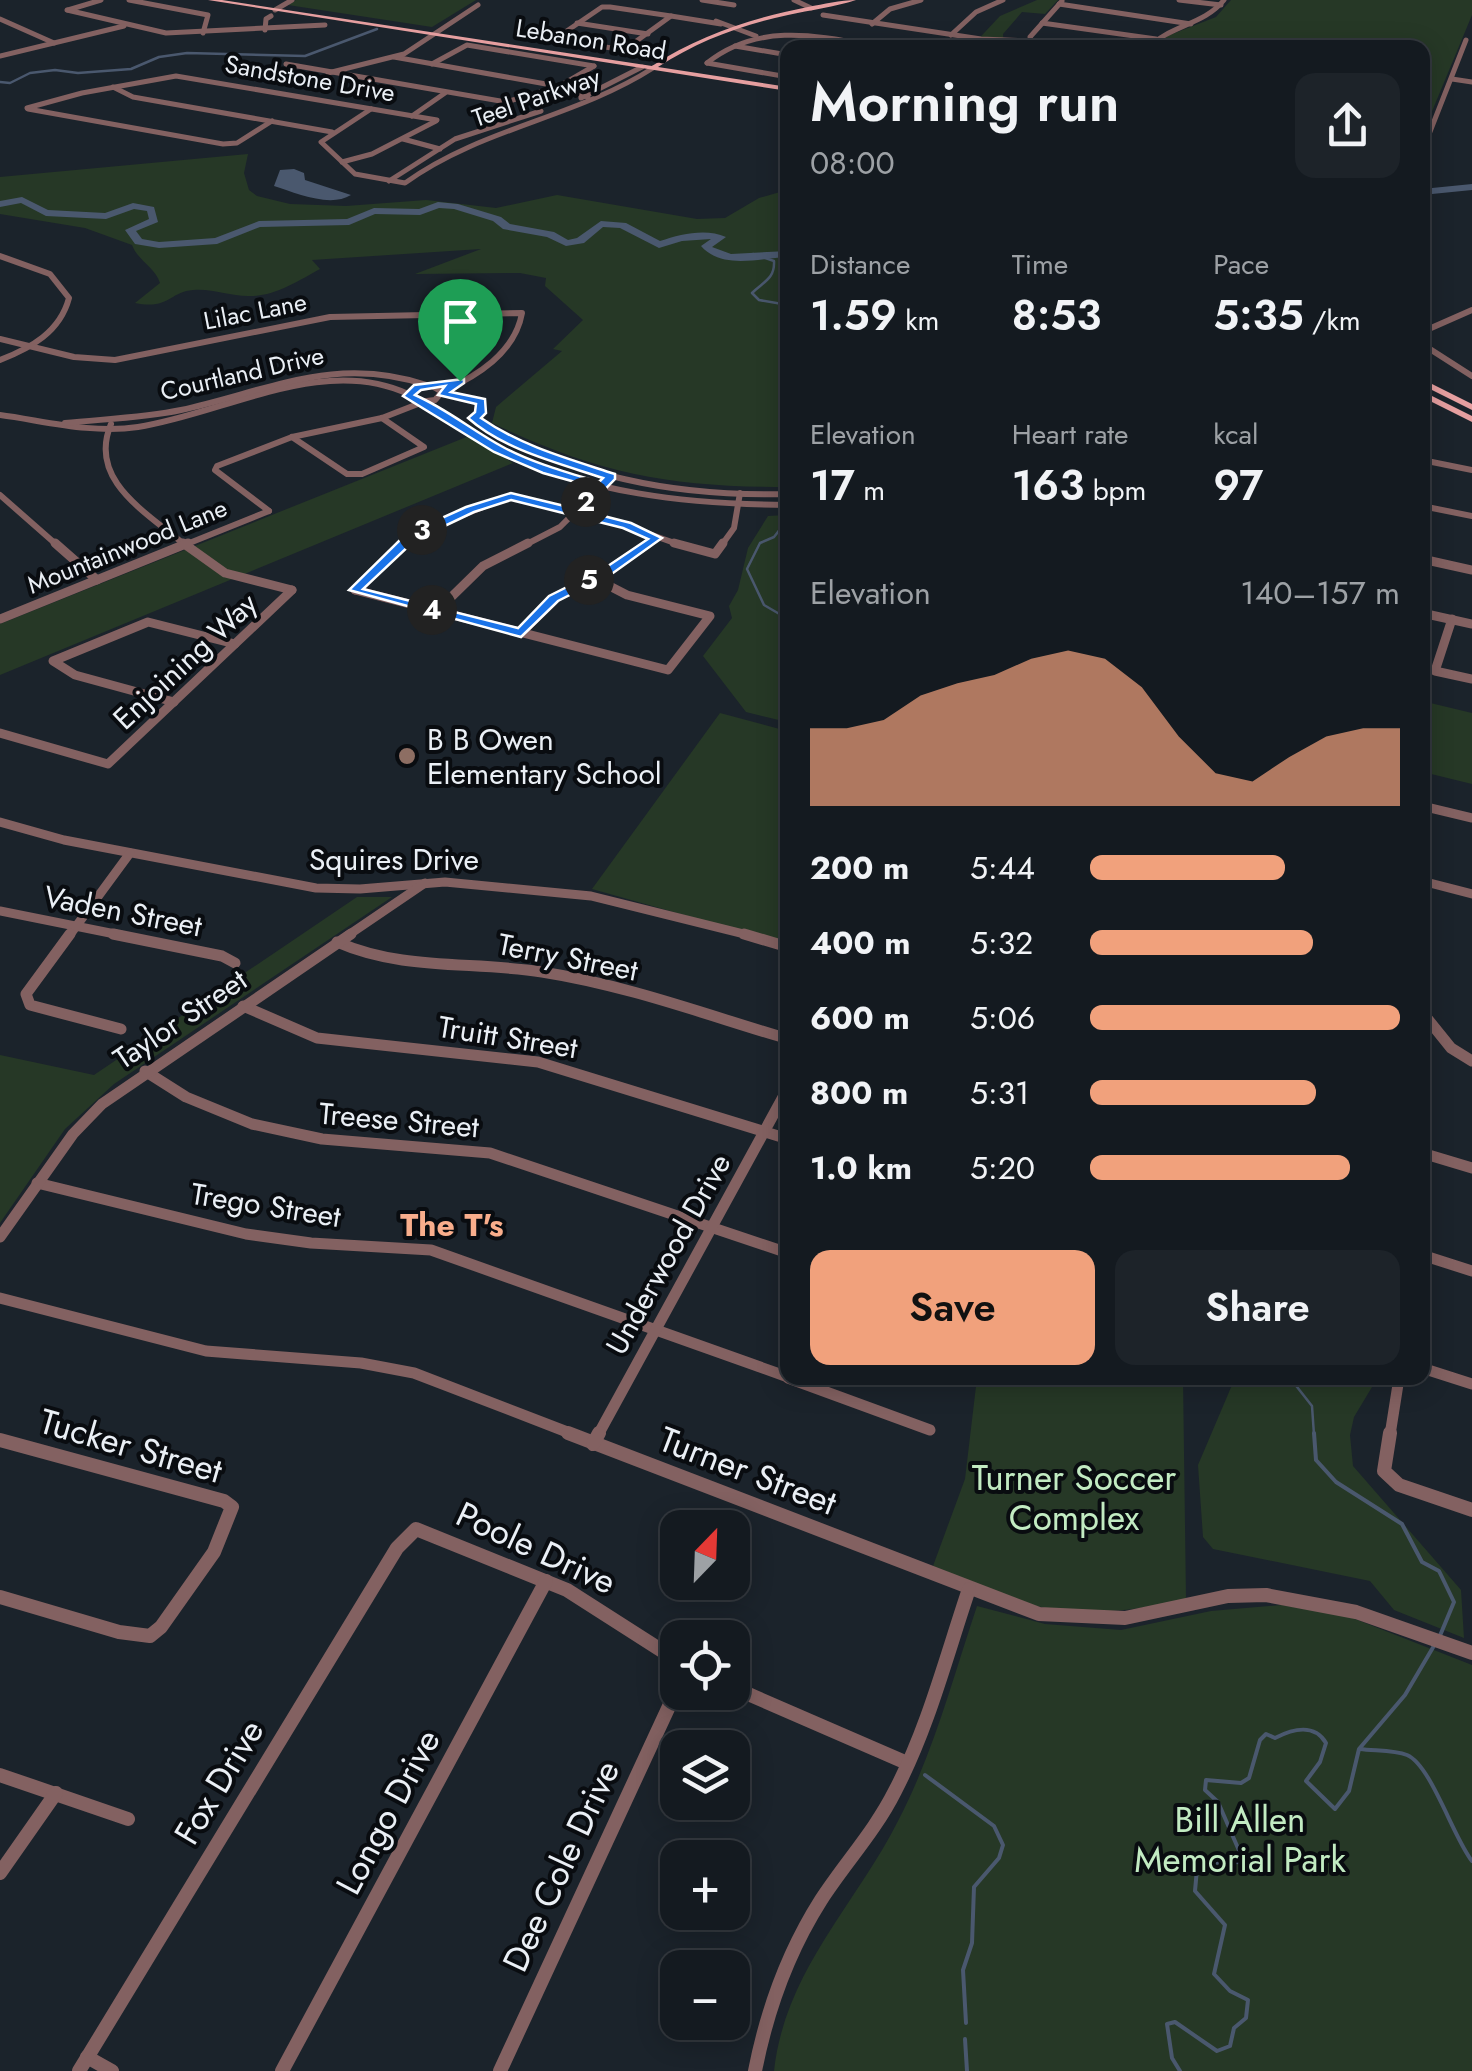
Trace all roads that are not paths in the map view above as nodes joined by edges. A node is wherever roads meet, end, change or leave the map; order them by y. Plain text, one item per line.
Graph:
1 (101, 0) edge
2 (129, 0) edge
3 (211, 0) edge
4 (248, 0) edge
5 (292, 0) edge
6 (702, 0) edge
7 (828, 0) edge
8 (853, 0) edge
9 (920, 0) edge
10 (1003, 0) edge
11 (1179, 0) edge
12 (478, 2) edge
13 (1061, 2) edge
14 (803, 3) edge
15 (1222, 3) edge
16 (903, 4) junction
17 (734, 5) dead end
18 (276, 7) edge
19 (913, 8) dead end
20 (822, 15) dead end
21 (671, 16) junction
22 (0, 19) edge
23 (576, 23) junction
24 (1042, 23) junction
25 (872, 24) junction
26 (1191, 24) junction
27 (325, 25) dead end
28 (125, 26) junction
29 (725, 26) junction
30 (265, 30) junction
31 (438, 31) junction
32 (203, 33) junction
33 (648, 34) junction
34 (952, 35) junction
35 (757, 36) junction
36 (1156, 39) joint
37 (1470, 39) edge
38 (831, 40) edge
39 (996, 40) edge
40 (1034, 40) edge
41 (55, 44) junction
42 (557, 46) junction
43 (734, 46) junction
44 (780, 53) edge
45 (0, 56) edge
46 (394, 57) junction
47 (286, 64) dead end
48 (431, 65) junction
49 (650, 65) junction
50 (328, 73) junction
51 (1453, 77) junction
52 (780, 81) edge
53 (1472, 82) edge
54 (780, 83) edge
55 (112, 87) junction
56 (558, 87) junction
57 (446, 93) junction
58 (586, 96) junction
59 (596, 100) junction
60 (371, 109) junction
61 (527, 114) junction
62 (412, 116) junction
63 (535, 119) junction
64 (272, 121) junction
65 (333, 132) junction
66 (1430, 133) edge
67 (402, 138) junction
68 (437, 148) junction
69 (449, 152) junction
70 (342, 162) junction
71 (388, 181) junction
72 (0, 256) edge
73 (1472, 310) edge
74 (1430, 328) edge
75 (0, 339) edge
76 (32, 344) junction
77 (1430, 349) edge
78 (0, 360) edge
79 (1472, 365) edge
80 (1461, 370) junction
81 (1472, 376) edge
82 (1430, 385) edge
83 (437, 389) junction
84 (408, 396) junction
85 (1430, 398) edge
86 (424, 402) junction
87 (1472, 407) edge
88 (398, 412) junction
89 (1459, 412) junction
90 (0, 415) edge
91 (382, 418) junction
92 (473, 418) junction
93 (1472, 419) edge
94 (114, 420) junction
95 (456, 422) junction
96 (62, 424) junction
97 (107, 430) junction
98 (493, 431) junction
99 (477, 436) junction
100 (292, 437) junction
101 (1430, 462) edge
102 (1472, 470) edge
103 (611, 476) junction
104 (601, 486) junction
105 (740, 494) junction
106 (780, 494) edge
107 (0, 495) edge
108 (737, 504) junction
109 (780, 505) edge
110 (1430, 508) edge
111 (576, 512) junction
112 (1472, 516) edge
113 (656, 538) junction
114 (185, 545) junction
115 (1430, 561) edge
116 (1472, 570) edge
117 (594, 578) junction
118 (97, 580) junction
119 (437, 611) junction
120 (1430, 615) edge
121 (1, 618) edge
122 (1452, 619) junction
123 (1472, 624) edge
124 (521, 633) junction
125 (235, 644) junction
126 (1472, 679) edge
127 (174, 702) junction
128 (0, 733) edge
129 (1430, 808) edge
130 (1472, 818) edge
131 (0, 822) edge
132 (130, 853) junction
133 (426, 882) junction
134 (1430, 884) edge
135 (1472, 894) edge
136 (0, 911) edge
137 (74, 926) junction
138 (337, 942) junction
139 (780, 945) edge
140 (235, 963) dead end
141 (244, 1006) junction
142 (1430, 1022) edge
143 (121, 1029) dead end
144 (780, 1037) edge
145 (1472, 1060) edge
146 (145, 1071) junction
147 (780, 1103) edge
148 (764, 1132) junction
149 (780, 1137) edge
150 (1430, 1155) edge
151 (1472, 1168) edge
152 (38, 1182) junction
153 (712, 1226) junction
154 (0, 1237) edge
155 (780, 1249) edge
156 (1430, 1258) edge
157 (1472, 1271) edge
158 (0, 1298) edge
159 (656, 1330) junction
160 (1430, 1371) edge
161 (780, 1374) edge
162 (1472, 1384) edge
163 (809, 1385) edge
164 (1398, 1385) edge
165 (930, 1430) dead end
166 (0, 1440) edge
167 (593, 1444) junction
168 (1472, 1510) edge
169 (416, 1529) joint
170 (546, 1581) junction
171 (970, 1589) junction
172 (0, 1597) edge
173 (660, 1649) edge
174 (1472, 1653) edge
175 (750, 1696) edge
176 (667, 1710) edge
177 (907, 1764) junction
178 (0, 1774) edge
179 (56, 1793) junction
180 (128, 1819) dead end
181 (0, 1873) edge
182 (83, 2064) edge
183 (112, 2071) edge
184 (282, 2071) edge
185 (500, 2071) edge
186 (755, 2071) edge

1 - 28 street
2 - 32 street
3 - 18 main road, Lebanon Road
4 - 18 main road, Lebanon Road
5 - 18 street
6 - 17 street
7 - 14 main road, Teel Parkway
8 - 14 main road, Teel Parkway
9 - 16 street
10 - 34 street
11 - 15 street
12 - 31 street
13 - 24 street
13 - 26 street
14 - 29 main road, Teel Parkway
15 - 26 street
16 - 19 street
16 - 25 street
18 - 30 street
18 - 31 main road, Lebanon Road
20 - 25 street
21 - 23 street
21 - 29 street
21 - 33 street
22 - 41 street
23 - 33 street
23 - 42 street
24 - 36 street
24 - 40 street
25 - 34 street
26 - 36 street
27 - 30 street
28 - 32 street
28 - 41 street
29 - 35 street
29 - 49 main road, Teel Parkway
30 - 32 street
31 - 42 main road, Lebanon Road
31 - 46 street
33 - 42 street
34 - 39 street
35 - 38 street
35 - 43 street
37 - 51 street
41 - 45 street
42 - 49 main road, Lebanon Road
43 - 44 street
43 - 52 street
46 - 48 street
46 - 50 street
47 - 50 street
48 - 56 street
48 - 56 street
49 - 54 main road, Lebanon Road
49 - 58 street, Teel Parkway
49 - 59 street, Teel Parkway
50 - 57 street
51 - 53 street
51 - 66 street
55 - 60 street, Sandstone Drive
55 - 64 street
55 - 64 street, Sandstone Drive
56 - 57 street
56 - 58 street
57 - 62 street
58 - 59 street
58 - 61 street, Teel Parkway
59 - 63 street, Teel Parkway
60 - 62 street, Sandstone Drive
60 - 65 street
61 - 63 street
61 - 68 street, Teel Parkway
62 - 67 street, Sandstone Drive
63 - 69 street, Teel Parkway
64 - 65 street
65 - 70 street
67 - 68 street
67 - 70 street
68 - 69 street
68 - 71 street, Teel Parkway
69 - 71 street, Teel Parkway
70 - 71 street
72 - 76 street
73 - 74 street
75 - 76 street, Lilac Lane
76 - 78 street
76 - 83 street, Lilac Lane
77 - 80 street
79 - 80 street
80 - 81 street
82 - 87 main road
83 - 84 street
83 - 86 street
83 - 92 street, Courtland Drive
83 - 94 street, Courtland Drive
84 - 86 street, Courtland Drive
84 - 88 street
84 - 97 street, Courtland Drive
85 - 89 main road
86 - 88 street
86 - 95 street, Courtland Drive
87 - 89 main road
88 - 91 street
89 - 93 main road
90 - 96 street, Courtland Drive
91 - 100 street
91 - 100 street
92 - 95 street
92 - 98 street
94 - 96 street, Courtland Drive
94 - 97 street
95 - 99 street, Courtland Drive
96 - 97 street, Courtland Drive
97 - 114 street
98 - 99 street
98 - 103 street
99 - 104 street, Courtland Drive
100 - 114 street, Mountainwood Lane
101 - 102 street
103 - 104 street
103 - 105 street
104 - 108 street, Courtland Drive
104 - 111 street
105 - 106 street
105 - 108 street
107 - 118 street
108 - 109 street, Courtland Drive
108 - 113 street
110 - 112 street
111 - 113 street
111 - 119 street
111 - 119 street
113 - 117 street
114 - 118 street, Mountainwood Lane
114 - 125 street, Enjoining Way
115 - 116 street
117 - 124 street
117 - 124 street
118 - 121 street, Mountainwood Lane
119 - 124 street
120 - 122 street
122 - 123 street
122 - 126 street
125 - 127 street, Enjoining Way
125 - 127 street
127 - 128 street, Enjoining Way
129 - 130 street
131 - 132 street, Squires Drive
132 - 133 street, Squires Drive
132 - 137 street
133 - 138 street, Taylor Street
133 - 139 street, Squires Drive
134 - 135 street
136 - 137 street, Vaden Street
137 - 140 street, Vaden Street
137 - 143 street
138 - 141 street, Taylor Street
138 - 144 street, Terry Street
141 - 146 street, Taylor Street
141 - 148 street, Truitt Street
142 - 145 street
146 - 152 street, Taylor Street
146 - 153 street, Treese Street
147 - 148 street, Underwood Drive
148 - 149 street, Truitt Street
148 - 153 street, Underwood Drive
150 - 151 street
152 - 154 street, Taylor Street
152 - 159 street, Trego Street
153 - 155 street, Treese Street
153 - 159 street, Underwood Drive
156 - 157 street
158 - 167 street, Turner Street
159 - 161 street, Trego Street
159 - 167 street, Underwood Drive
160 - 162 street
163 - 165 street, Trego Street
164 - 168 street
166 - 172 street, Tucker Street
167 - 171 street, Turner Street
169 - 170 street, Poole Drive
169 - 182 street, Fox Drive
170 - 173 street, Poole Drive
170 - 184 street, Longo Drive
171 - 174 street, Turner Street
171 - 177 street
175 - 177 street
176 - 185 street, Dee Cole Drive
177 - 186 street
178 - 179 street
179 - 180 street
179 - 181 street
182 - 183 street

